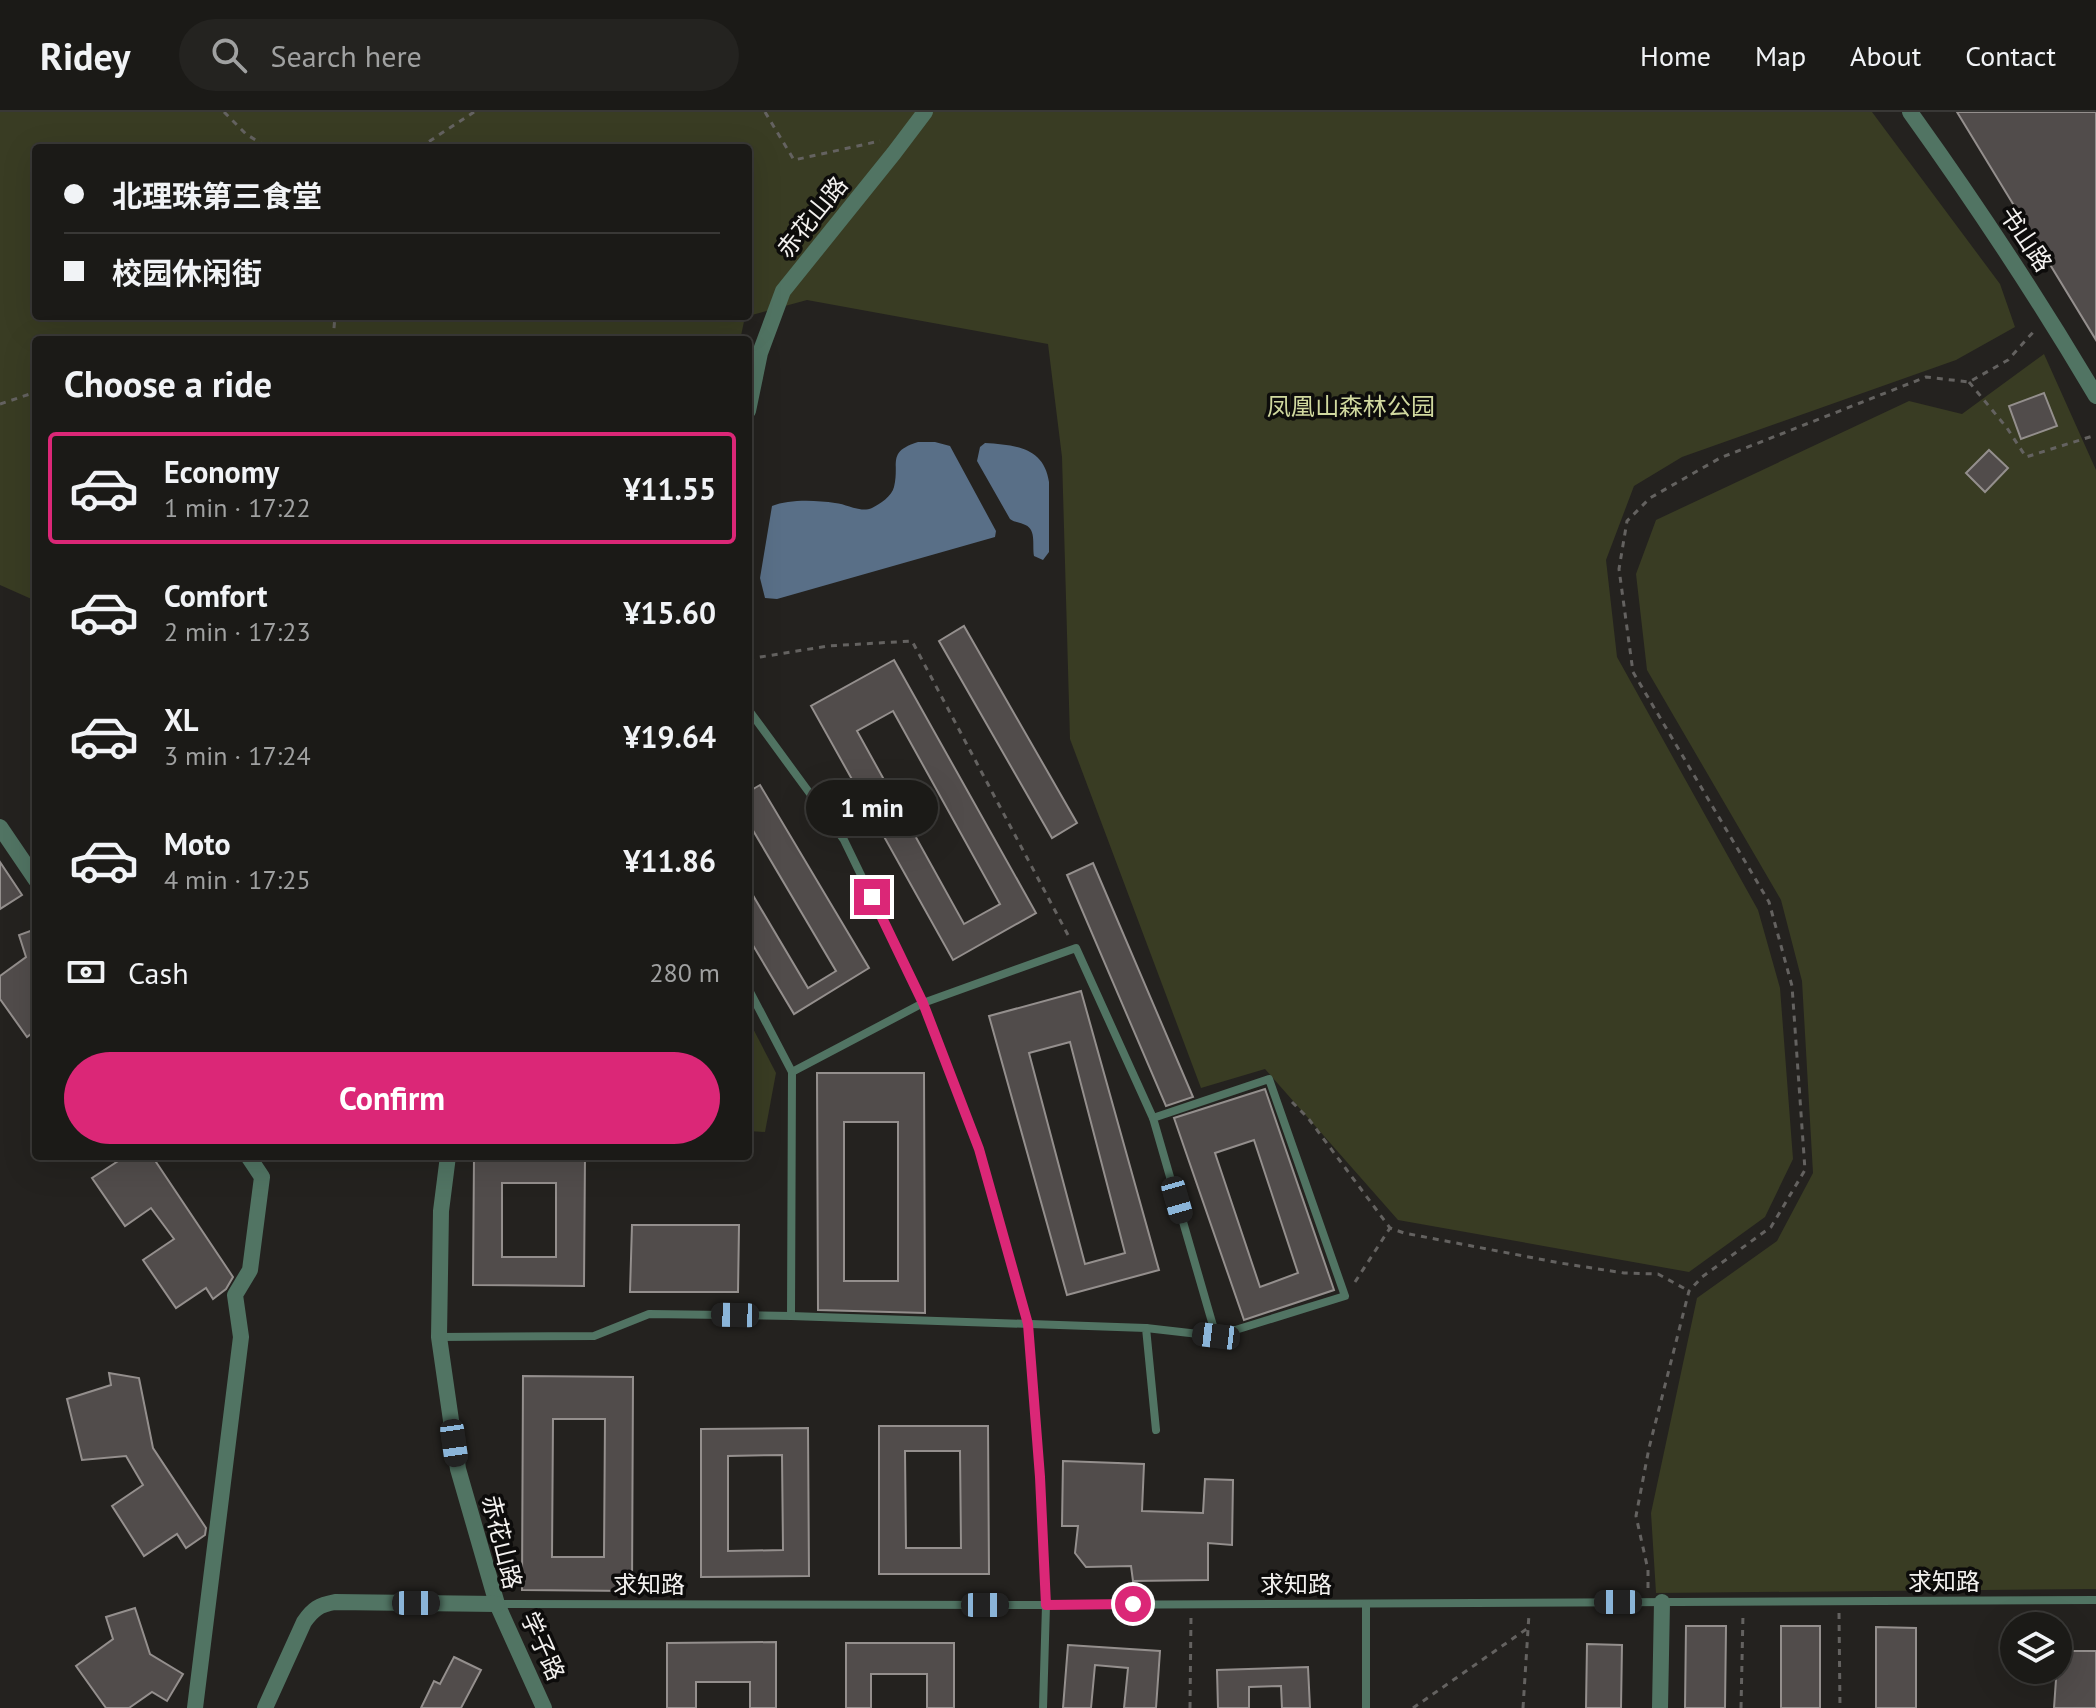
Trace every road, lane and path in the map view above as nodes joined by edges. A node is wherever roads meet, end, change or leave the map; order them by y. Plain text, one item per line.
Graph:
1 (224, 112) edge
2 (474, 112) edge
3 (765, 112) edge
4 (925, 112) edge
5 (1910, 112) edge
6 (888, 135) dead end
7 (262, 144) edge
8 (425, 144) edge
9 (2048, 315) junction
10 (1969, 382) junction
11 (752, 392) edge
12 (32, 393) edge
13 (2096, 396) edge
14 (0, 404) edge
15 (2096, 435) edge
16 (752, 658) edge
17 (752, 714) edge
18 (0, 827) edge
19 (32, 874) edge
20 (1076, 948) junction
21 (752, 996) edge
22 (923, 1003) junction
23 (792, 1072) junction
24 (1269, 1079) junction
25 (1153, 1118) junction
26 (251, 1160) edge
27 (447, 1160) edge
28 (1390, 1228) junction
29 (1689, 1291) junction
30 (1345, 1296) junction
31 (791, 1316) junction
32 (1028, 1324) junction
33 (1146, 1328) junction
34 (1216, 1336) junction
35 (439, 1337) junction
36 (1156, 1430) dead end
37 (2096, 1600) edge
38 (1839, 1601) junction
39 (1655, 1602) junction
40 (1743, 1602) junction
41 (1531, 1603) junction
42 (497, 1604) junction
43 (1191, 1604) junction
44 (1366, 1604) junction
45 (1046, 1605) junction
46 (1528, 1628) junction
47 (195, 1708) edge
48 (265, 1708) edge
49 (544, 1708) edge
50 (1043, 1708) edge
51 (1190, 1708) edge
52 (1366, 1708) edge
53 (1413, 1708) edge
54 (1523, 1708) edge
55 (1660, 1708) edge
56 (1741, 1708) edge
57 (1840, 1708) edge

1 - 7 path
2 - 8 path
3 - 6 path
4 - 11 street, 赤花山路
5 - 9 street, 书山路
9 - 10 path
9 - 13 street, 书山路
10 - 15 path
10 - 29 path
12 - 14 path
16 - 20 path
17 - 22 lane
18 - 19 street
20 - 22 lane
20 - 25 lane
21 - 23 lane
22 - 23 lane
22 - 32 lane
23 - 31 lane
24 - 25 lane
24 - 28 path
24 - 30 lane
25 - 34 lane
26 - 47 street
27 - 35 street, 赤花山路
28 - 29 path
28 - 30 path
29 - 39 path
30 - 34 lane
31 - 32 lane
31 - 35 lane
32 - 33 lane
32 - 45 lane
33 - 34 lane
33 - 36 lane
35 - 42 street, 赤花山路
37 - 38 lane, 求知路
38 - 40 lane, 求知路
38 - 57 path
39 - 40 lane, 求知路
39 - 41 lane, 求知路
39 - 55 street
40 - 56 path
41 - 44 lane, 求知路
41 - 46 path
42 - 45 lane, 求知路
42 - 48 street, 赤花山路
42 - 49 street, 学子路
43 - 44 lane, 求知路
43 - 45 lane, 求知路
43 - 51 path
44 - 52 lane
45 - 50 lane
46 - 53 path
46 - 54 path

